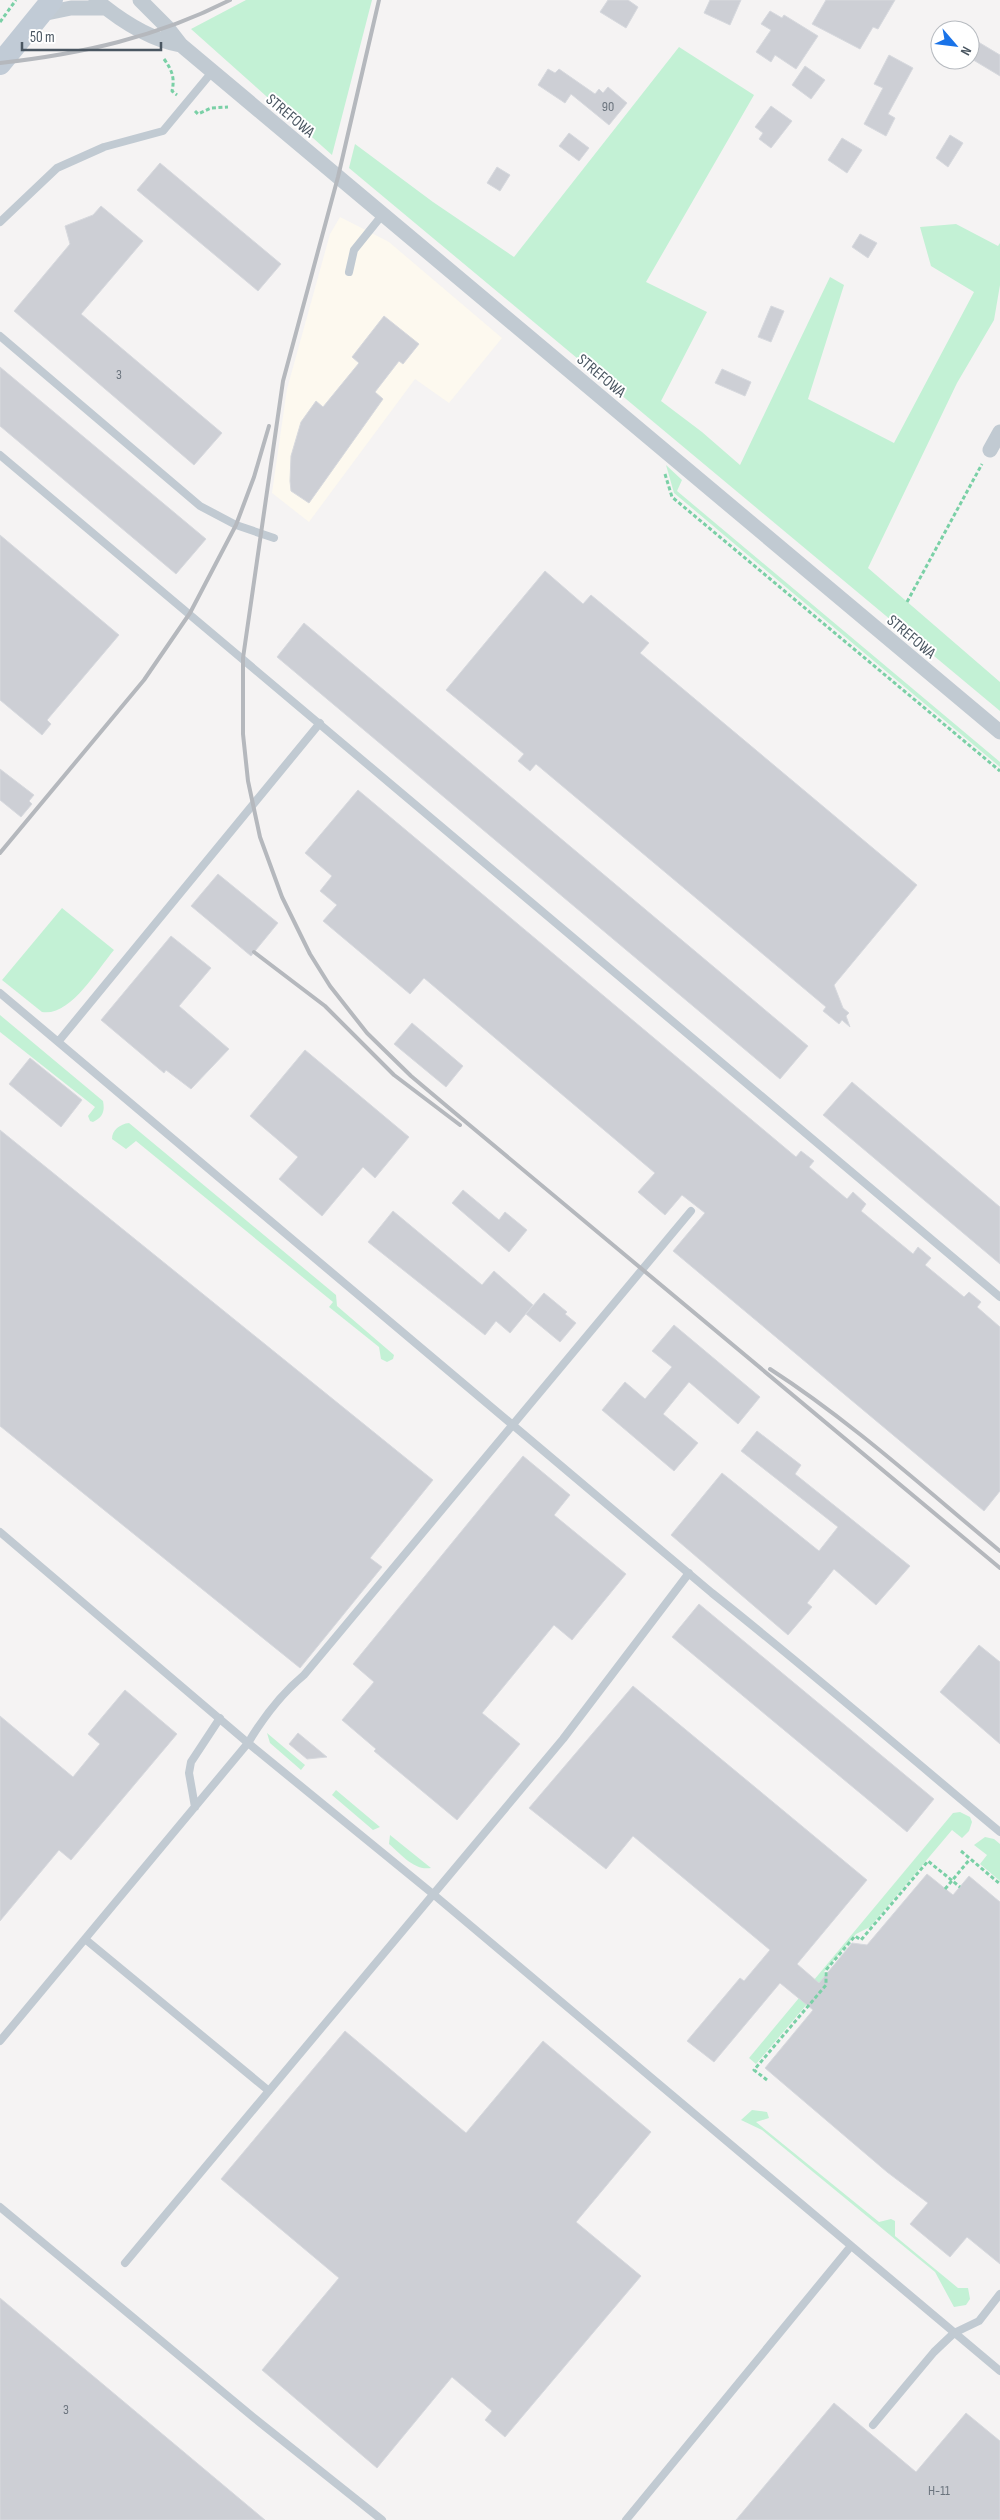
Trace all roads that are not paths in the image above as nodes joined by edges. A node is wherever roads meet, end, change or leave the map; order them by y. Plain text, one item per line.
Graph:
1 (140, 0) edge
2 (101, 4) edge
3 (42, 5) edge
4 (0, 43) edge
5 (181, 45) junction
6 (0, 64) edge
7 (212, 72) junction
8 (382, 214) junction
9 (0, 222) edge
10 (349, 272) dead end
11 (0, 336) edge
12 (1000, 432) edge
13 (990, 450) road end
14 (0, 455) edge
15 (274, 538) dead end
16 (320, 723) junction
17 (1000, 732) edge
18 (0, 993) edge
19 (58, 1042) junction
20 (690, 1211) dead end
21 (1000, 1297) edge
22 (512, 1424) junction
23 (0, 1532) edge
24 (689, 1573) junction
25 (220, 1718) junction
26 (248, 1743) junction
27 (195, 1808) junction
28 (1000, 1832) edge
29 (433, 1894) junction
30 (85, 1939) junction
31 (0, 2042) edge
32 (269, 2091) junction
33 (0, 2207) edge
34 (851, 2246) junction
35 (125, 2263) dead end
36 (1000, 2294) edge
37 (954, 2333) junction
38 (1000, 2371) edge
39 (873, 2425) dead end
40 (382, 2520) edge
41 (626, 2520) edge

1 - 5 street, STREFOWA
2 - 3 street, STREFOWA
2 - 5 street, STREFOWA
3 - 4 street
3 - 6 street
5 - 7 street, STREFOWA
7 - 8 street, STREFOWA
7 - 9 lane
8 - 10 lane
8 - 17 street, STREFOWA
11 - 15 lane
12 - 13 street
14 - 16 lane
16 - 19 lane
16 - 21 lane
18 - 19 lane
19 - 22 lane
20 - 22 lane
22 - 24 lane
22 - 26 lane
23 - 25 lane
24 - 28 lane
24 - 29 lane
25 - 26 lane
25 - 27 lane
26 - 27 lane
26 - 29 lane
27 - 30 lane
29 - 32 lane
29 - 34 lane
30 - 31 lane
30 - 32 lane
32 - 35 lane
33 - 40 lane
34 - 37 lane
34 - 41 lane
36 - 37 lane
37 - 38 lane
37 - 39 lane

